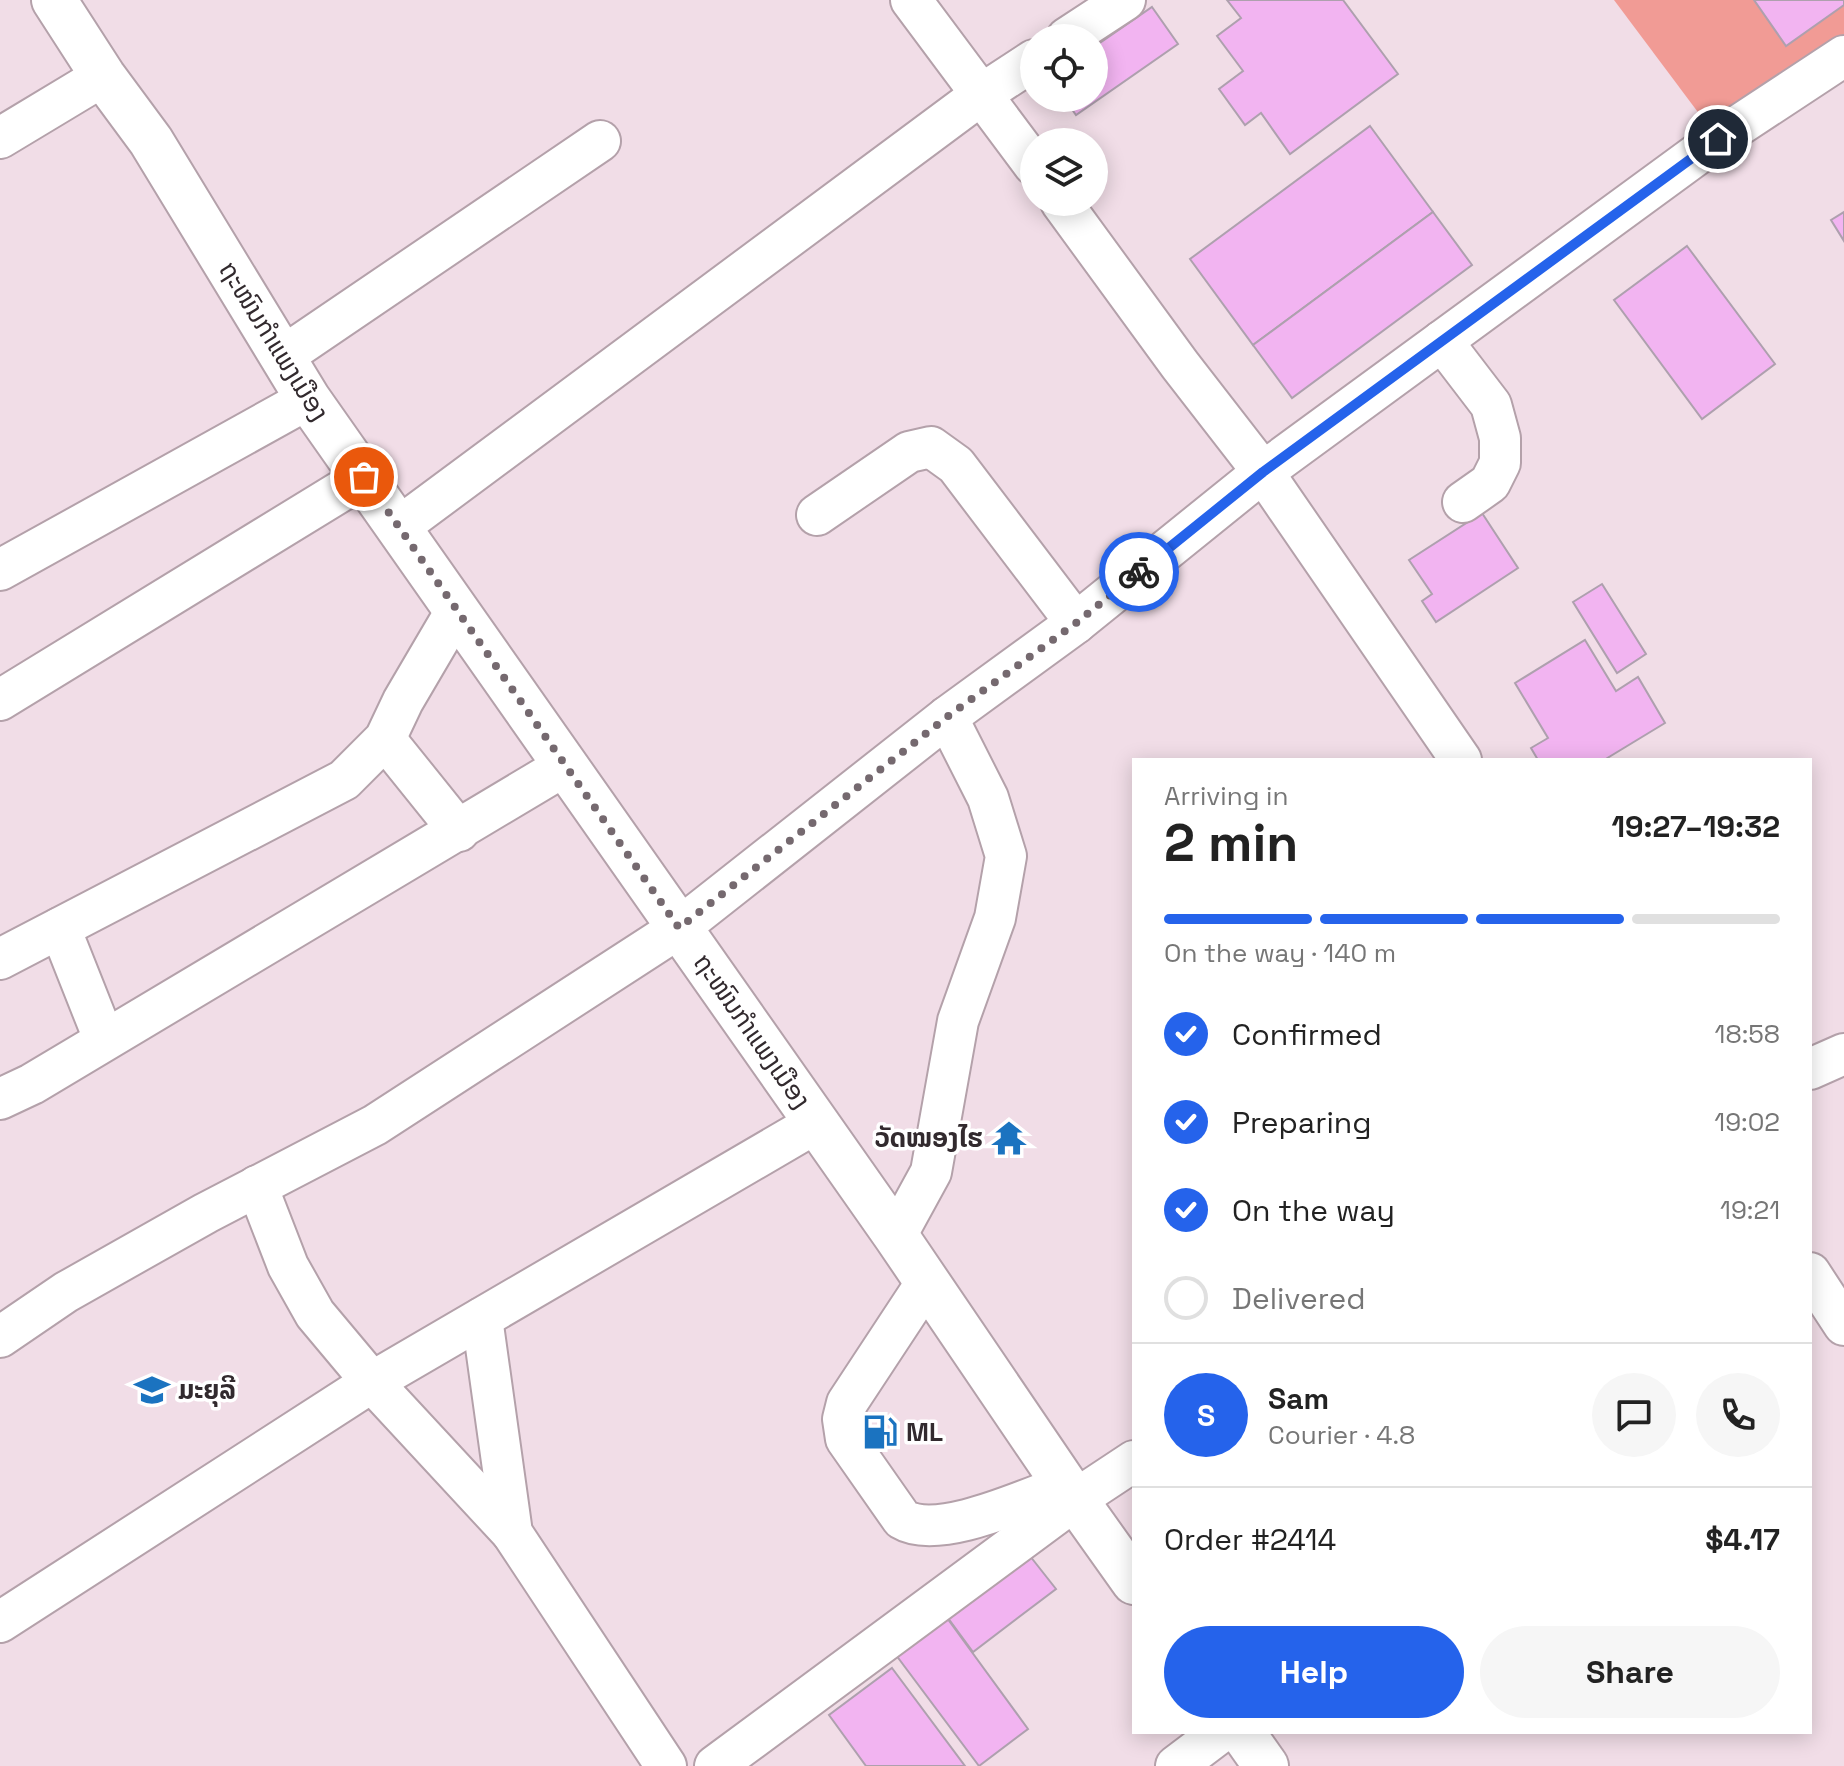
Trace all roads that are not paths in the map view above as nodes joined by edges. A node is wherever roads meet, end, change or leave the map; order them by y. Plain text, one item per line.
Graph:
1 (54, 0) edge
2 (911, 0) edge
3 (1125, 0) edge
4 (1088, 24) edge
5 (1844, 56) edge
6 (1020, 69) edge
7 (103, 76) junction
8 (982, 94) junction
9 (0, 138) edge
10 (600, 141) dead end
11 (1020, 146) edge
12 (1071, 216) edge
13 (1442, 341) junction
14 (282, 357) junction
15 (308, 399) junction
16 (1263, 472) junction
17 (364, 477) junction
18 (1463, 502) dead end
19 (817, 515) dead end
20 (399, 527) junction
21 (0, 570) edge
22 (457, 609) junction
23 (1076, 623) junction
24 (0, 700) edge
25 (947, 717) junction
26 (385, 739) junction
27 (1460, 758) edge
28 (566, 765) junction
29 (459, 831) junction
30 (60, 928) junction
31 (679, 928) junction
32 (0, 959) edge
33 (104, 1039) junction
34 (1844, 1054) edge
35 (1812, 1068) edge
36 (0, 1099) edge
37 (816, 1123) junction
38 (257, 1186) junction
39 (896, 1236) junction
40 (1812, 1276) edge
41 (926, 1283) junction
42 (482, 1318) junction
43 (1844, 1325) edge
44 (0, 1337) edge
45 (372, 1382) junction
46 (1132, 1462) edge
47 (1070, 1492) junction
48 (512, 1533) junction
49 (1132, 1579) edge
50 (0, 1622) edge
51 (1250, 1741) edge
52 (666, 1766) edge
53 (715, 1766) edge
54 (1176, 1766) edge

1 - 7 main road, ຖະໜົນກຳແພງເມືອງ
2 - 8 street
3 - 4 street
5 - 13 street
6 - 8 street
7 - 9 street
7 - 14 main road, ຖະໜົນກຳແພງເມືອງ
8 - 11 street
8 - 20 street
10 - 14 street
12 - 16 street
13 - 16 street
13 - 18 street
14 - 15 main road, ຖະໜົນກຳແພງເມືອງ
15 - 17 main road, ຖະໜົນກຳແພງເມືອງ
15 - 21 street
16 - 23 street
16 - 27 street
17 - 20 main road, ຖະໜົນກຳແພງເມືອງ
17 - 24 street
19 - 23 street
20 - 22 main road, ຖະໜົນກຳແພງເມືອງ
22 - 26 street
22 - 28 main road, ຖະໜົນກຳແພງເມືອງ
23 - 25 street
25 - 31 street
25 - 39 street
26 - 29 street
26 - 30 street
28 - 29 street
28 - 31 main road, ຖະໜົນກຳແພງເມືອງ
29 - 33 street
30 - 32 street
30 - 33 street
31 - 37 main road, ຖະໜົນກຳແພງເມືອງ
31 - 38 street
33 - 36 street
34 - 35 street
37 - 39 main road, ຖະໜົນກຳແພງເມືອງ
37 - 42 street
38 - 44 street
38 - 45 street
39 - 41 main road, ຖະໜົນກຳແພງເມືອງ
40 - 43 street
41 - 47 main road, ຖະໜົນກຳແພງເມືອງ
41 - 47 street
42 - 45 street
42 - 48 street
45 - 48 street
45 - 50 street
46 - 47 street
47 - 49 main road, ຖະໜົນກຳແພງເມືອງ
47 - 53 street
48 - 52 street
51 - 54 street

